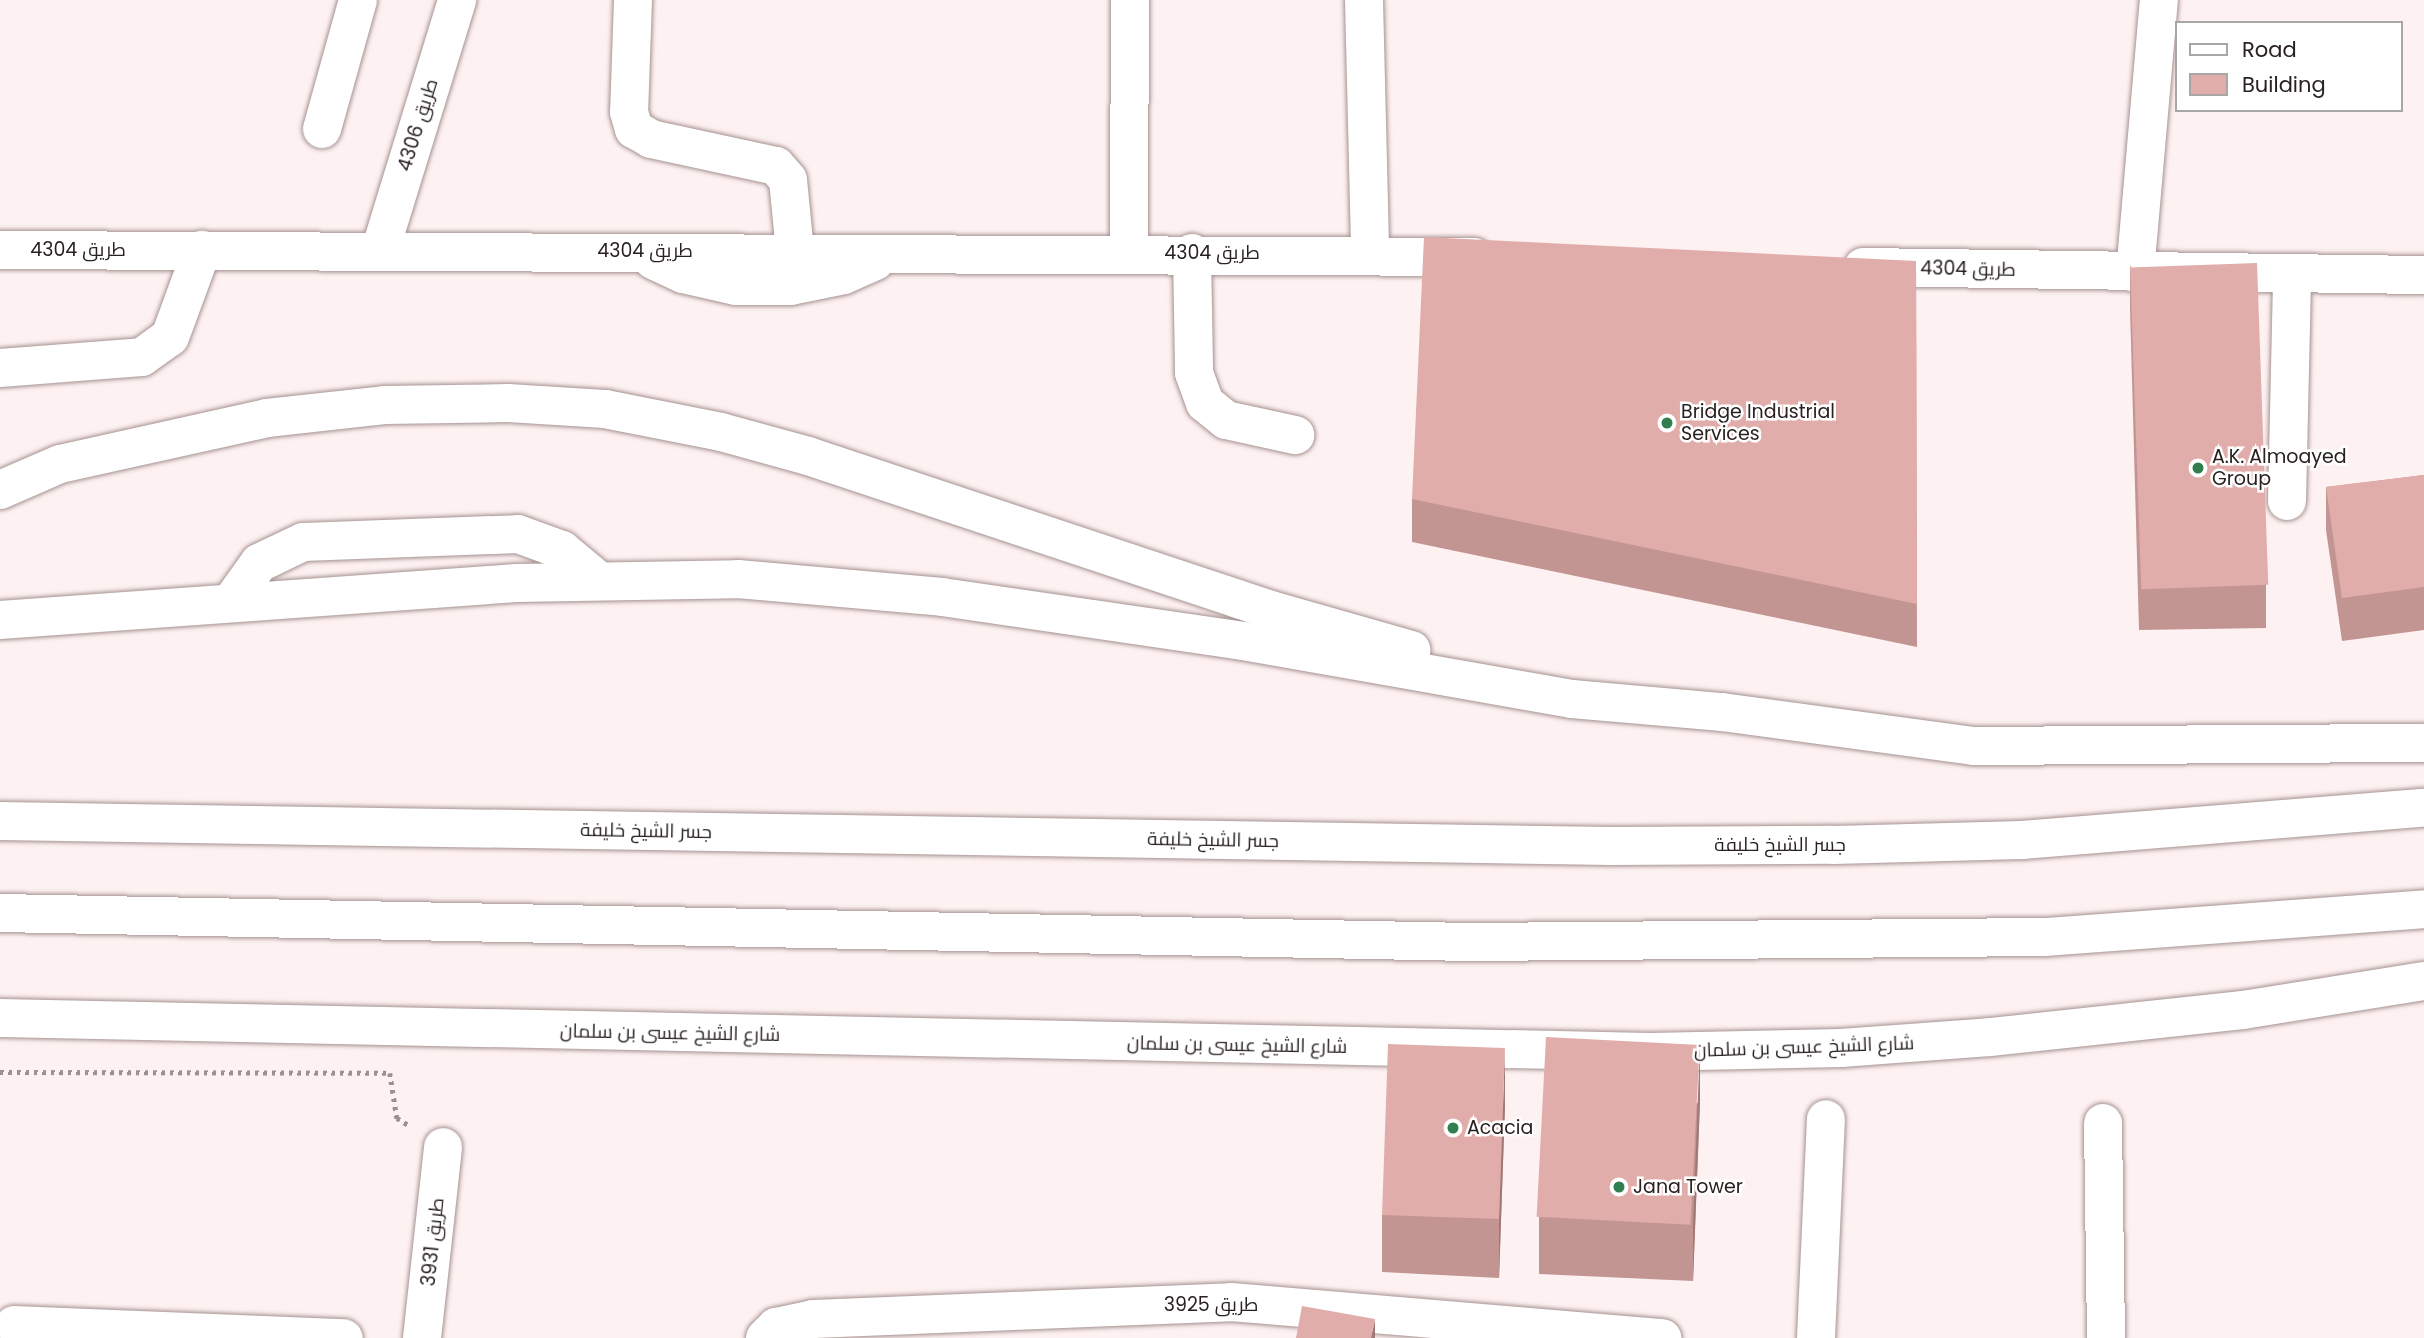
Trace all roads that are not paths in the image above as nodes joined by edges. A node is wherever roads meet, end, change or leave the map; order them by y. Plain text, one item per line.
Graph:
1 (358, 0) edge
2 (457, 0) edge
3 (633, 0) edge
4 (1130, 0) edge
5 (1364, 0) edge
6 (2159, 0) edge
7 (322, 129) dead end
8 (0, 250) edge
9 (202, 250) junction
10 (380, 251) junction
11 (635, 251) junction
12 (795, 252) junction
13 (893, 252) junction
14 (1129, 253) junction
15 (1192, 253) junction
16 (1370, 254) junction
17 (1509, 257) edge
18 (1829, 266) edge
19 (2135, 274) junction
20 (2292, 274) junction
21 (2424, 275) edge
22 (0, 368) edge
23 (1295, 435) dead end
24 (0, 490) edge
25 (2287, 502) dead end
26 (598, 580) junction
27 (231, 602) junction
28 (0, 620) edge
29 (1722, 712) junction
30 (2424, 743) edge
31 (2424, 808) edge
32 (0, 821) edge
33 (2424, 909) edge
34 (0, 913) edge
35 (2424, 981) edge
36 (2424, 1001) edge
37 (2243, 1010) junction
38 (0, 1018) edge
39 (46, 1019) junction
40 (0, 1025) edge
41 (1826, 1119) dead end
42 (2103, 1124) dead end
43 (443, 1147) road end
44 (1113, 1323) edge
45 (1300, 1323) edge
46 (14, 1325) dead end
47 (344, 1338) edge
48 (422, 1338) edge
49 (765, 1338) edge
50 (1662, 1338) edge
51 (1816, 1338) edge
52 (2106, 1338) edge

1 - 7 main road
2 - 10 main road, طريق 4306
3 - 12 main road
4 - 14 main road
5 - 16 main road
6 - 19 main road
8 - 9 main road, طريق 4304
9 - 10 main road, طريق 4304
9 - 22 main road
10 - 11 main road, طريق 4304
11 - 12 main road, طريق 4304
11 - 13 main road
12 - 13 main road, طريق 4304
13 - 14 main road, طريق 4304
14 - 15 main road, طريق 4304
15 - 16 main road, طريق 4304
15 - 23 main road
16 - 17 main road, طريق 4304
18 - 19 main road, طريق 4304
19 - 20 main road, طريق 4304
20 - 21 main road, طريق 4304
20 - 25 main road
24 - 29 main road
26 - 27 main road
26 - 27 main road
26 - 29 main road
27 - 28 main road
29 - 30 main road
31 - 32 main road, جسر الشيخ خليفة
33 - 34 main road
35 - 37 main road, شارع الشيخ عيسى بن سلمان
36 - 37 main road
37 - 39 main road, شارع الشيخ عيسى بن سلمان
38 - 39 main road
39 - 40 main road
41 - 51 main road
42 - 52 main road
43 - 48 main road, طريق 3931
44 - 45 main road, طريق 3925
44 - 49 main road, طريق 3925
45 - 50 main road, طريق 3925
46 - 47 main road

